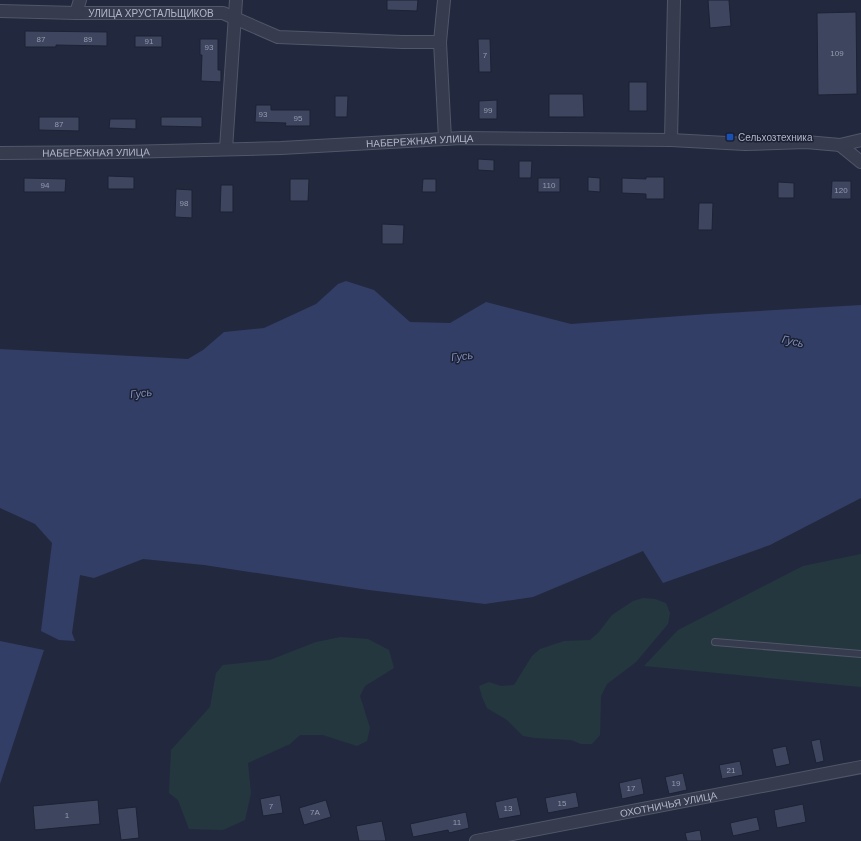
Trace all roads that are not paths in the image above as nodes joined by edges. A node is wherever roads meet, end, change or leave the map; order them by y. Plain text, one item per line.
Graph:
1 (80, 0) edge
2 (236, 0) edge
3 (444, 0) edge
4 (674, 0) edge
5 (0, 11) edge
6 (76, 14) junction
7 (235, 18) junction
8 (440, 42) junction
9 (445, 139) junction
10 (670, 140) junction
11 (861, 140) edge
12 (840, 145) junction
13 (226, 149) junction
14 (0, 153) edge
15 (861, 162) edge
16 (716, 642) dead end
17 (861, 654) edge
18 (861, 767) edge
19 (476, 841) edge

1 - 6 street
2 - 7 street
3 - 8 street
4 - 10 street
5 - 6 street, УЛИЦА ХРУСТАЛЬЩИКОВ
6 - 7 street, УЛИЦА ХРУСТАЛЬЩИКОВ
7 - 8 street, УЛИЦА ХРУСТАЛЬЩИКОВ
7 - 13 street
8 - 9 street
9 - 10 street, НАБЕРЕЖНАЯ УЛИЦА
9 - 13 street, НАБЕРЕЖНАЯ УЛИЦА
10 - 12 street, НАБЕРЕЖНАЯ УЛИЦА
11 - 12 street, НАБЕРЕЖНАЯ УЛИЦА
12 - 15 street
13 - 14 street, НАБЕРЕЖНАЯ УЛИЦА
16 - 17 lane
18 - 19 street, ОХОТНИЧЬЯ УЛИЦА

